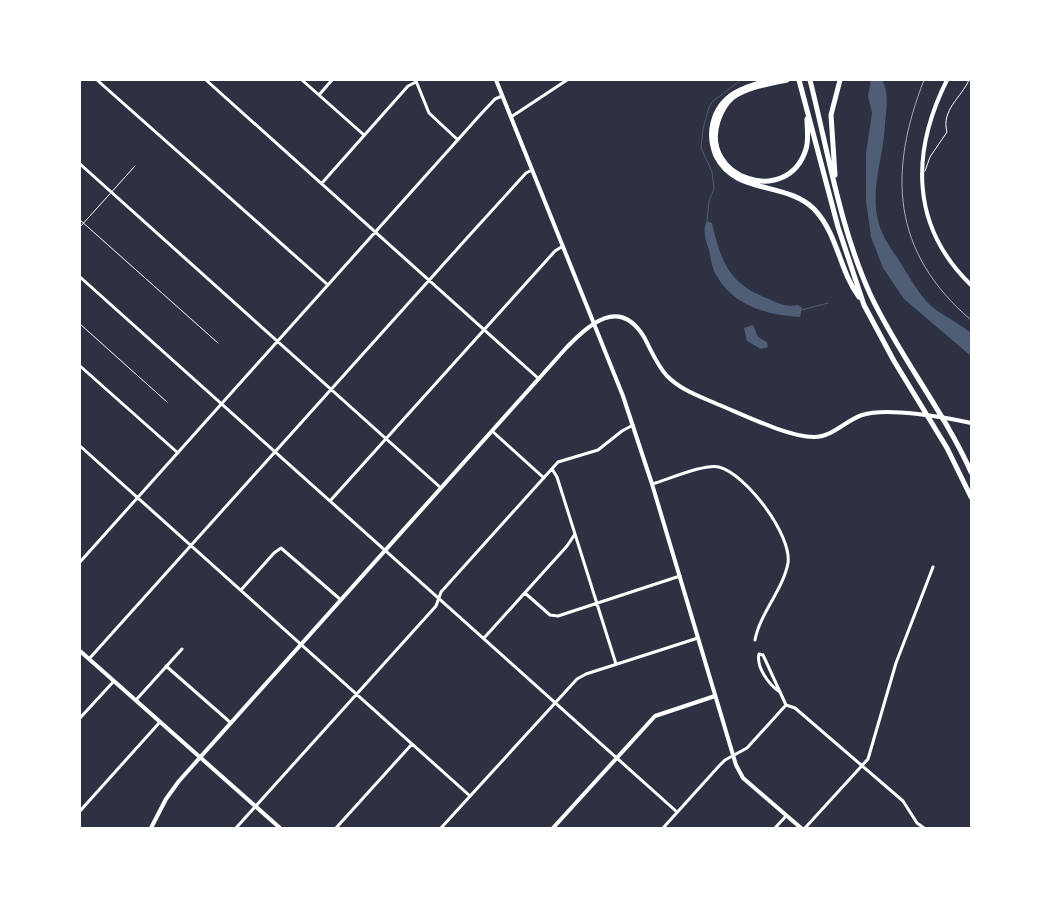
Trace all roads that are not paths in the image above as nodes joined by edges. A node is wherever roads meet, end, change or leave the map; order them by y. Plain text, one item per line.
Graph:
1 (97, 80) edge
2 (206, 80) edge
3 (302, 80) edge
4 (332, 80) edge
5 (496, 80) edge
6 (567, 80) edge
7 (770, 80) edge
8 (786, 80) edge
9 (799, 80) edge
10 (840, 80) edge
11 (947, 80) edge
12 (969, 80) edge
13 (416, 81) edge
14 (810, 83) edge
15 (319, 95) junction
16 (502, 96) junction
17 (806, 108) junction
18 (511, 117) junction
19 (364, 135) junction
20 (458, 140) junction
21 (80, 164) edge
22 (135, 166) dead end
23 (532, 170) junction
24 (922, 178) junction
25 (322, 182) junction
26 (835, 183) junction
27 (112, 192) junction
28 (80, 220) edge
29 (84, 223) junction
30 (80, 227) edge
31 (376, 232) junction
32 (563, 246) junction
33 (80, 277) edge
34 (429, 279) junction
35 (328, 285) junction
36 (971, 285) edge
37 (864, 305) junction
38 (594, 322) junction
39 (80, 324) edge
40 (484, 329) junction
41 (278, 341) junction
42 (218, 343) dead end
43 (80, 366) edge
44 (539, 379) junction
45 (331, 389) junction
46 (167, 402) dead end
47 (222, 403) junction
48 (971, 422) edge
49 (633, 425) junction
50 (492, 431) junction
51 (386, 439) junction
52 (80, 446) edge
53 (276, 451) junction
54 (178, 453) junction
55 (552, 469) junction
56 (971, 472) edge
57 (544, 478) junction
58 (652, 484) junction
59 (442, 488) junction
60 (971, 497) edge
61 (138, 498) junction
62 (330, 501) junction
63 (574, 534) junction
64 (190, 546) junction
65 (386, 550) junction
66 (80, 562) edge
67 (933, 566) dead end
68 (680, 576) junction
69 (241, 590) junction
70 (525, 593) junction
71 (439, 598) junction
72 (341, 600) junction
73 (598, 603) junction
74 (484, 638) junction
75 (698, 638) junction
76 (755, 640) dead end
77 (301, 645) junction
78 (182, 649) dead end
79 (80, 651) edge
80 (89, 659) junction
81 (616, 664) junction
82 (166, 666) junction
83 (114, 681) junction
84 (780, 692) junction
85 (356, 694) junction
86 (716, 696) junction
87 (136, 700) junction
88 (556, 703) junction
89 (786, 705) junction
90 (80, 718) edge
91 (160, 722) junction
92 (231, 723) junction
93 (412, 744) junction
94 (733, 756) junction
95 (200, 757) junction
96 (616, 757) junction
97 (862, 766) junction
98 (470, 796) junction
99 (256, 806) junction
100 (80, 811) edge
101 (677, 812) junction
102 (786, 816) junction
103 (152, 828) edge
104 (236, 828) edge
105 (280, 828) edge
106 (336, 828) edge
107 (442, 828) edge
108 (553, 828) edge
109 (663, 828) edge
110 (775, 828) edge
111 (803, 828) edge
112 (924, 828) edge

1 - 35 street
2 - 25 street
3 - 15 street
4 - 15 street
5 - 16 main road
6 - 18 street
7 - 37 highway
8 - 17 highway
9 - 17 highway
10 - 26 highway
11 - 24 main road
12 - 24 lane
13 - 19 street
13 - 20 street
14 - 26 highway
15 - 19 street
16 - 18 main road
16 - 20 street
17 - 37 highway
18 - 23 main road
19 - 25 street
20 - 31 street
21 - 27 street
22 - 27 lane
23 - 32 main road
23 - 34 street
24 - 36 main road
25 - 31 street
26 - 56 highway
27 - 29 lane
27 - 41 street
28 - 29 lane
29 - 30 lane
29 - 42 lane
31 - 34 street
31 - 35 street
32 - 38 main road
32 - 40 street
33 - 47 street
34 - 40 street
34 - 45 street
35 - 41 street
37 - 60 highway
38 - 44 main road
38 - 48 main road
38 - 49 main road
39 - 46 lane
40 - 44 street
40 - 51 street
41 - 45 street
41 - 47 street
43 - 54 street
44 - 50 main road
45 - 51 street
45 - 53 street
47 - 53 street
47 - 54 street
49 - 55 street
49 - 58 main road
50 - 57 street
50 - 59 main road
51 - 59 street
51 - 62 street
52 - 61 street
53 - 62 street
53 - 64 street
54 - 61 street
55 - 57 street
55 - 63 street
57 - 71 street
58 - 68 main road
58 - 76 street
59 - 65 main road
61 - 64 street
61 - 66 street
62 - 65 street
63 - 70 street
63 - 73 street
64 - 69 street
64 - 80 street
65 - 71 street
65 - 72 main road
67 - 97 street
68 - 73 street
68 - 75 main road
69 - 72 street
69 - 77 street
70 - 73 street
70 - 74 street
71 - 74 street
71 - 85 street
72 - 77 main road
73 - 81 street
74 - 88 street
75 - 81 street
75 - 86 main road
77 - 85 street
77 - 92 main road
78 - 82 street
79 - 80 main road
80 - 83 main road
81 - 88 street
82 - 87 street
82 - 92 street
83 - 87 main road
83 - 90 street
84 - 84 street
84 - 89 street
85 - 93 street
85 - 99 street
86 - 94 main road
86 - 96 main road
87 - 91 main road
88 - 96 street
88 - 98 street
89 - 94 street
89 - 97 street
91 - 95 main road
91 - 100 street
92 - 95 main road
93 - 98 street
93 - 106 street
94 - 101 street
94 - 102 main road
95 - 99 main road
95 - 103 main road
96 - 101 street
96 - 108 main road
97 - 111 street
97 - 112 street
98 - 107 street
99 - 104 street
99 - 105 main road
101 - 109 street
102 - 110 street
102 - 111 main road

